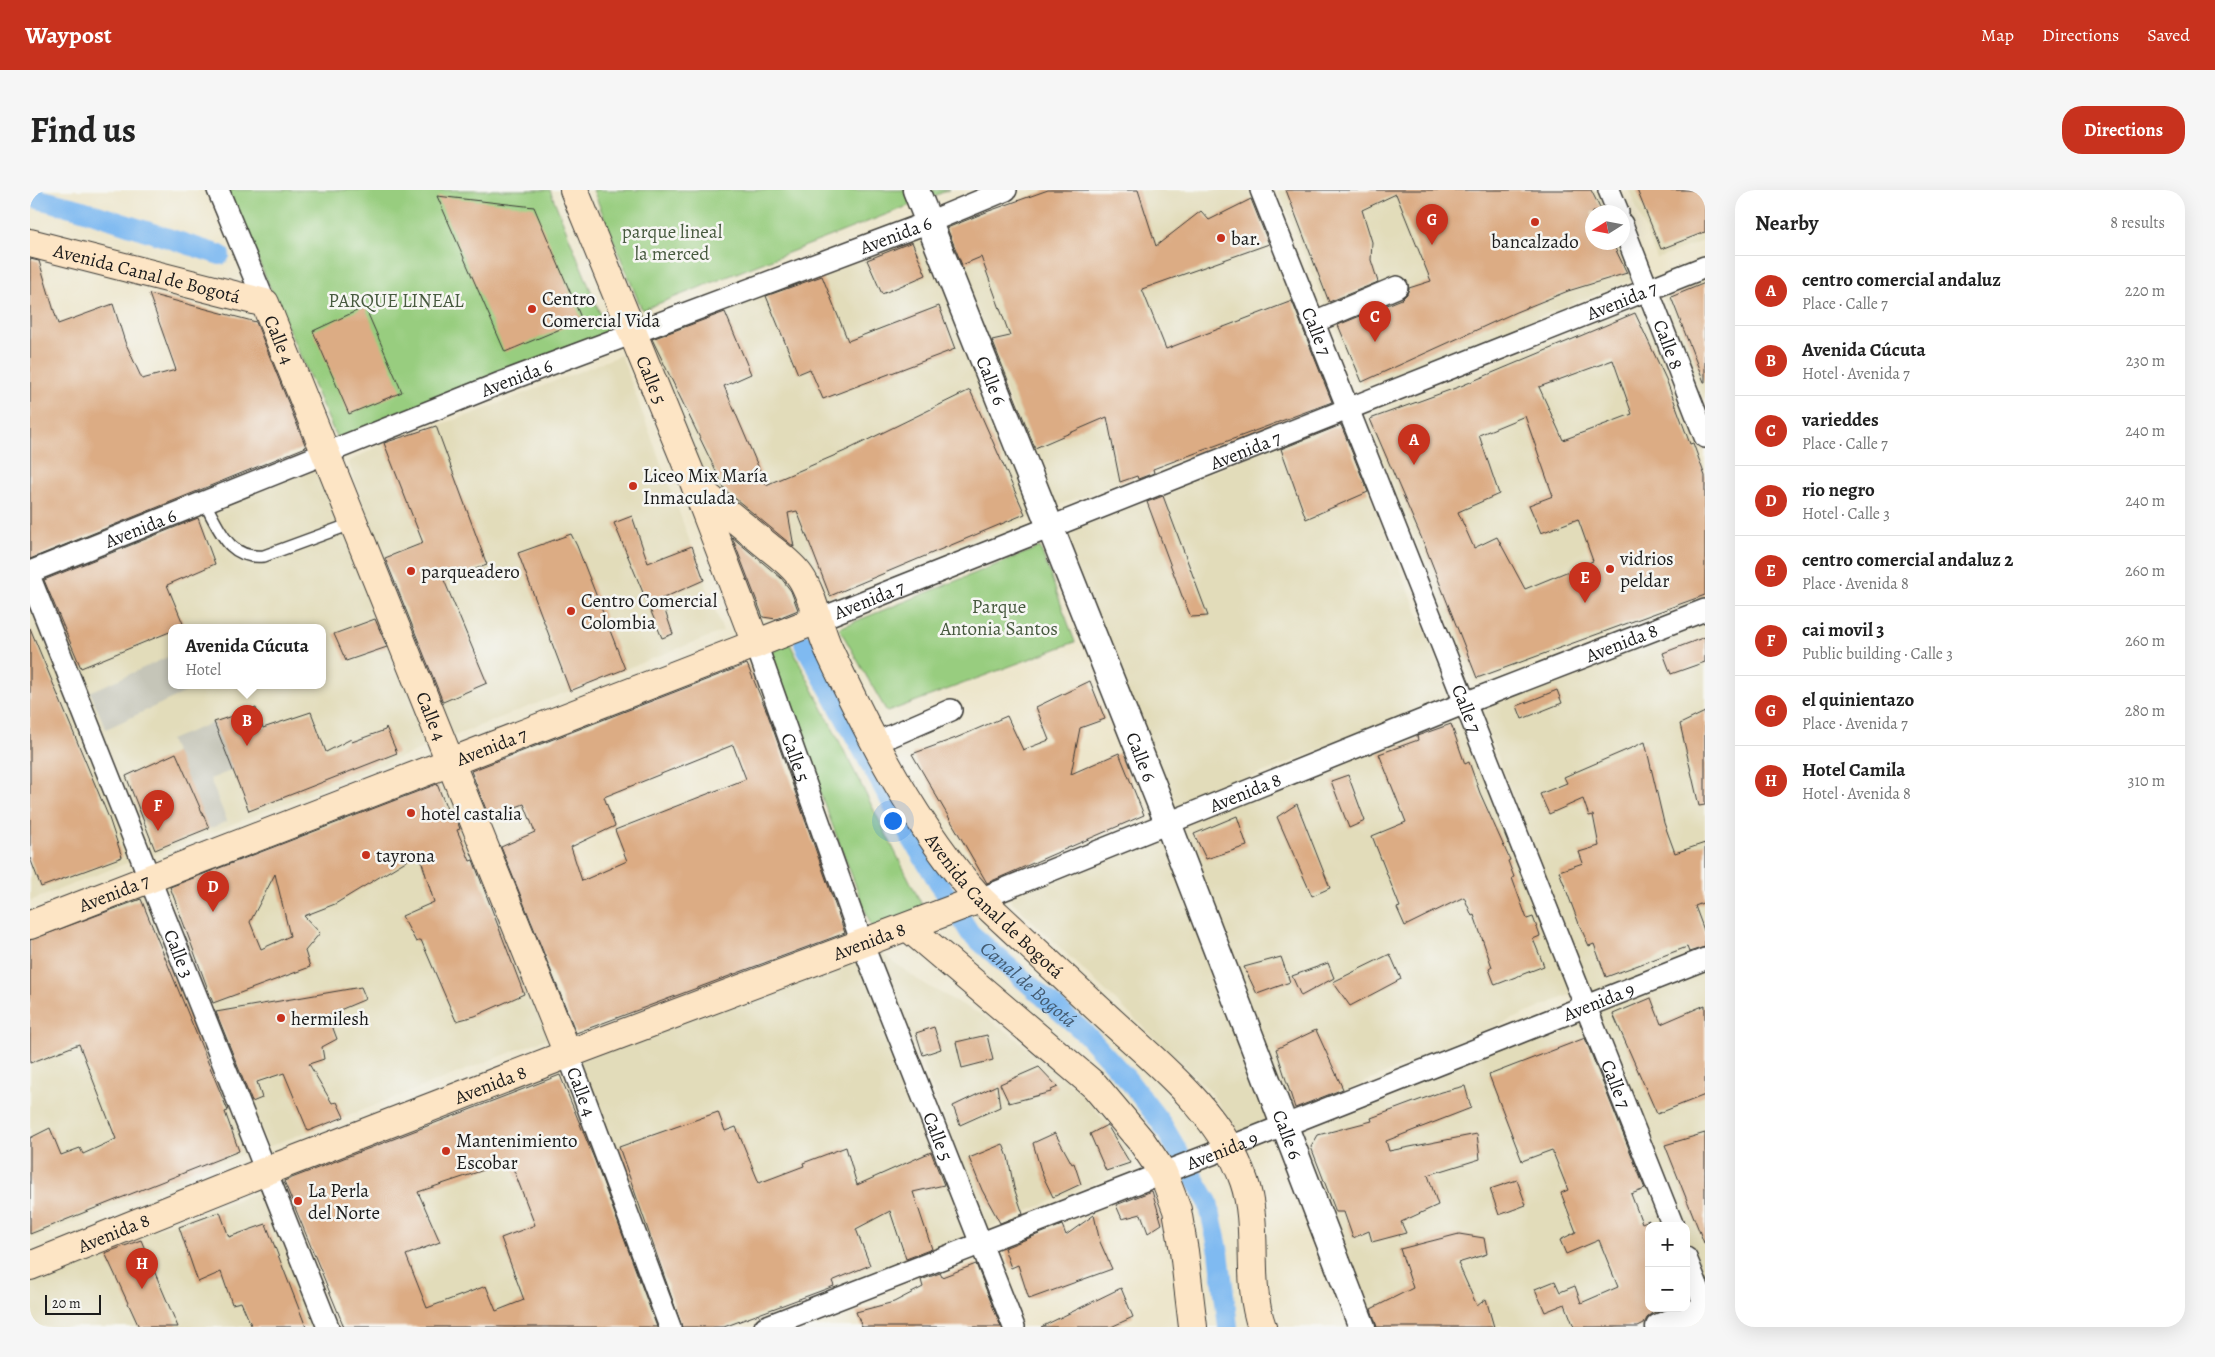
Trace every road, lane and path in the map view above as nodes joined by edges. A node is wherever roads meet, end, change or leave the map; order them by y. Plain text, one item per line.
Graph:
1 (218, 190) edge
2 (574, 190) edge
3 (916, 190) edge
4 (1006, 190) edge
5 (1261, 190) edge
6 (1609, 190) edge
7 (1615, 205) edge
8 (928, 222) junction
9 (30, 243) edge
10 (1630, 244) edge
11 (1705, 267) edge
12 (1397, 287) dead end
13 (1648, 290) junction
14 (265, 303) junction
15 (1314, 322) junction
16 (632, 333) junction
17 (1348, 408) junction
18 (1705, 437) edge
19 (326, 453) junction
20 (696, 487) junction
21 (204, 502) junction
22 (354, 523) junction
23 (1052, 527) junction
24 (30, 572) edge
25 (30, 578) edge
26 (1705, 610) edge
27 (816, 620) junction
28 (756, 644) junction
29 (1465, 703) junction
30 (951, 710) dead end
31 (875, 743) junction
32 (450, 762) junction
33 (1168, 823) junction
34 (150, 879) junction
35 (961, 906) junction
36 (30, 925) edge
37 (908, 926) junction
38 (862, 943) junction
39 (1705, 959) edge
40 (1585, 1006) junction
41 (568, 1054) junction
42 (1284, 1126) junction
43 (1218, 1152) junction
44 (1171, 1170) junction
45 (266, 1171) junction
46 (1671, 1222) edge
47 (981, 1242) junction
48 (30, 1266) edge
49 (1690, 1267) edge
50 (1705, 1305) edge
51 (1705, 1309) edge
52 (328, 1327) edge
53 (670, 1327) edge
54 (765, 1327) edge
55 (1014, 1327) edge
56 (1193, 1327) edge
57 (1262, 1327) edge
58 (1362, 1327) edge
59 (1659, 1327) edge

1 - 14 street, Calle 4
2 - 16 main road, Calle 5
3 - 8 street, Calle 6
4 - 8 street, Avenida 6
5 - 15 street, Calle 7
6 - 7 street
8 - 16 street, Avenida 6
8 - 23 street, Calle 6
9 - 14 main road, Avenida Canal de Bogotá
10 - 13 street, Calle 8
11 - 13 street, Avenida 7
12 - 15 street
13 - 17 street, Avenida 7
13 - 18 street, Calle 8
14 - 19 main road, Calle 4
15 - 17 street, Calle 7
16 - 19 street, Avenida 6
16 - 20 main road, Calle 5
17 - 23 street, Avenida 7
17 - 29 street, Calle 7
19 - 21 street, Avenida 6
19 - 22 main road, Calle 4
20 - 27 main road, Avenida Canal de Bogotá
20 - 28 main road, Calle 5
21 - 22 lane
21 - 24 street, Avenida 6
22 - 32 main road, Calle 4
23 - 27 street, Avenida 7
23 - 33 street, Calle 6
25 - 34 street, Calle 3
26 - 29 street, Avenida 8
27 - 28 main road, Avenida 7
27 - 31 main road, Avenida Canal de Bogotá
28 - 32 main road, Avenida 7
28 - 38 street, Calle 5
29 - 33 street, Avenida 8
29 - 40 street, Calle 7
30 - 31 street
31 - 35 main road, Avenida Canal de Bogotá
32 - 34 main road, Avenida 7
32 - 41 main road, Calle 4
33 - 35 street, Avenida 8
33 - 42 street, Calle 6
34 - 36 main road, Avenida 7
34 - 45 street, Calle 3
35 - 37 main road, Avenida 8
35 - 43 main road, Avenida Canal de Bogotá
37 - 38 main road, Avenida 8
37 - 44 main road
38 - 41 main road, Avenida 8
38 - 47 street, Calle 5
39 - 40 street, Avenida 9
40 - 42 street, Avenida 9
40 - 46 street, Calle 7
41 - 45 main road, Avenida 8
41 - 53 street, Calle 4
42 - 43 street, Avenida 9
42 - 58 street, Calle 6
43 - 44 street, Avenida 9
43 - 57 main road, Avenida Canal de Bogotá
44 - 47 street, Avenida 9
44 - 56 main road
45 - 48 main road, Avenida 8
45 - 52 street, Calle 3
47 - 54 street, Avenida 9
47 - 55 street, Calle 5
49 - 50 street
51 - 59 street

